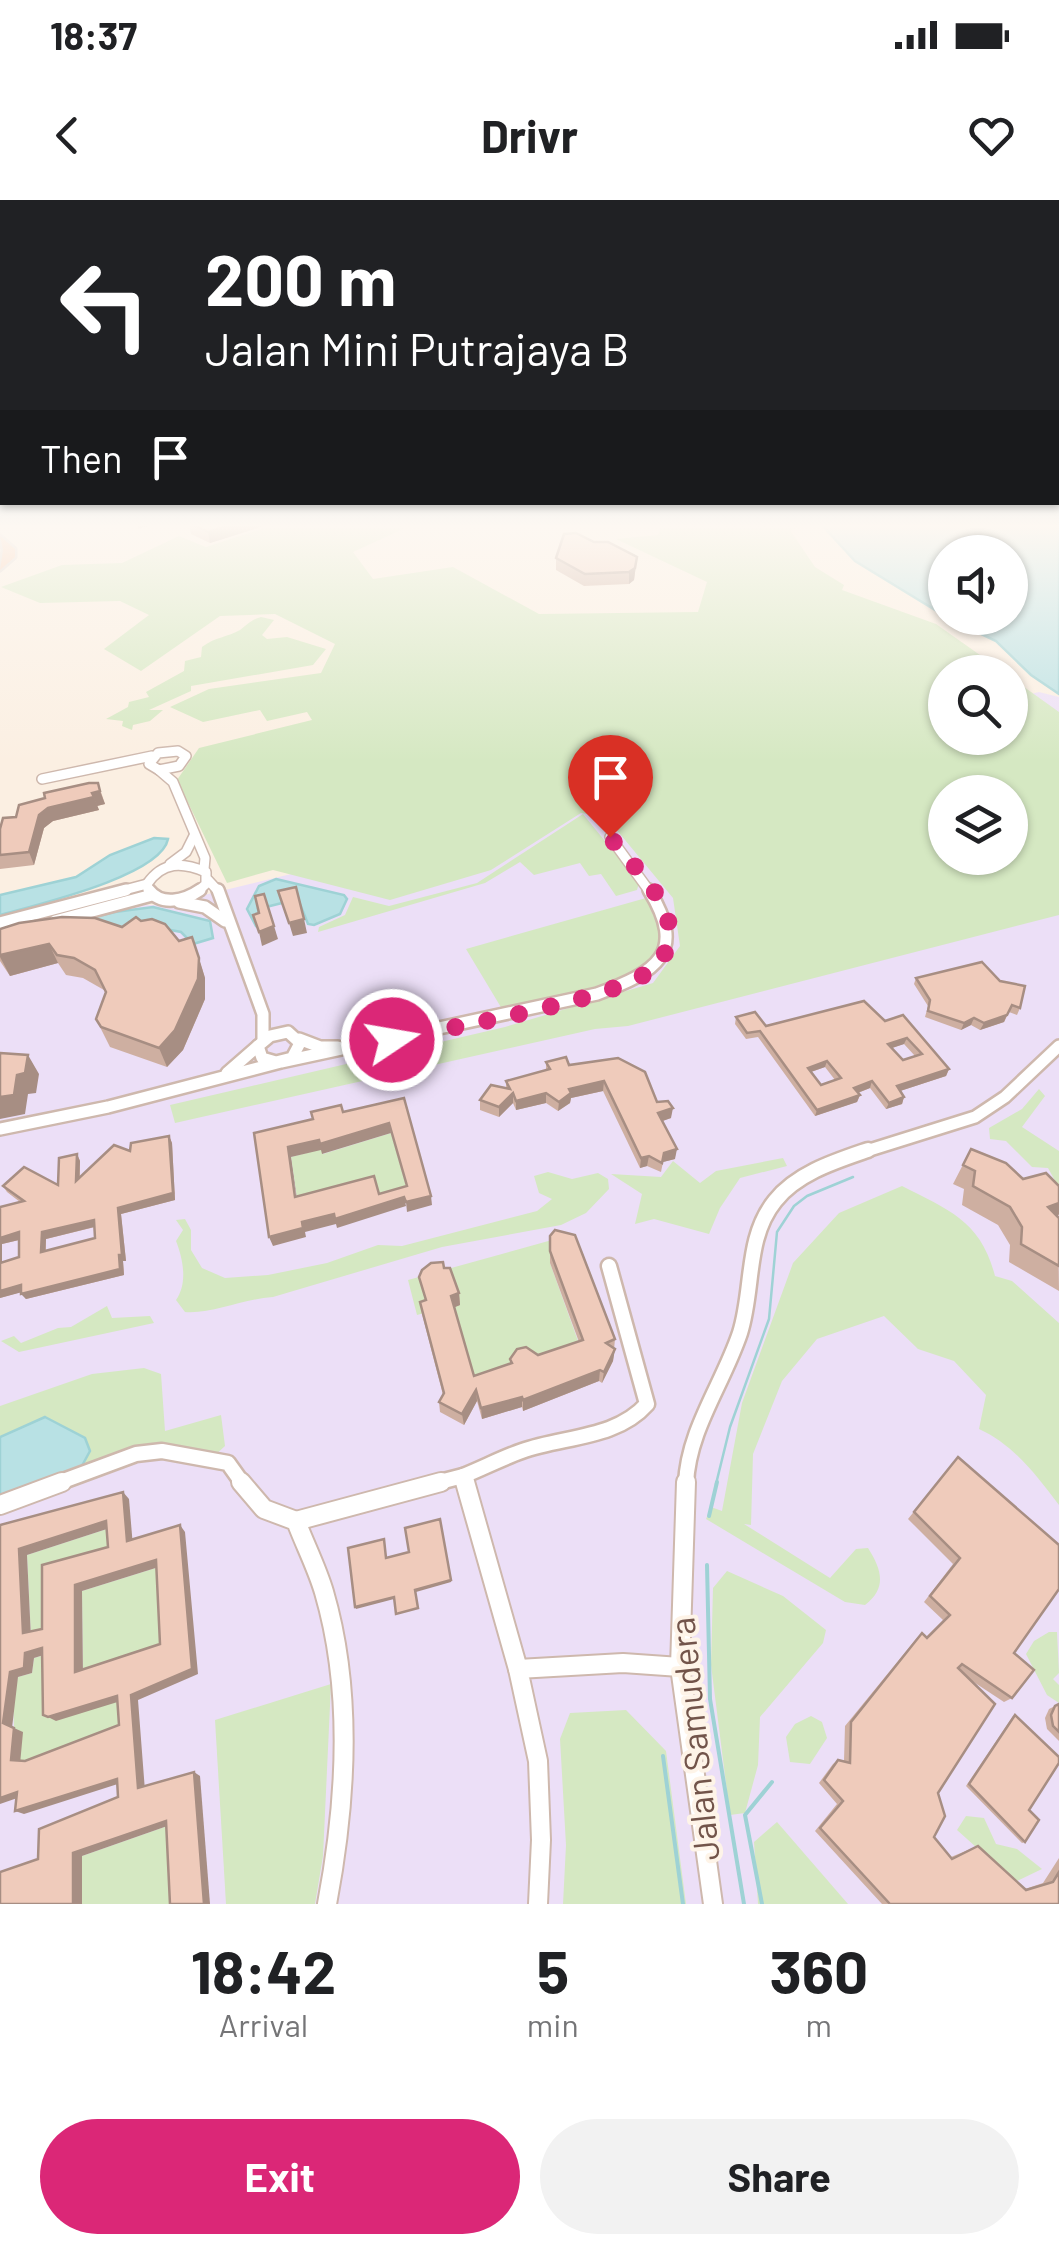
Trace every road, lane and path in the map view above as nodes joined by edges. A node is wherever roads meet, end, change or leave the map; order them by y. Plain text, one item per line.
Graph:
1 (153, 763) junction
2 (179, 766) junction
3 (42, 778) dead end
4 (173, 782) junction
5 (194, 836) junction
6 (610, 837) dead end
7 (166, 867) junction
8 (206, 874) junction
9 (147, 884) junction
10 (152, 896) junction
11 (170, 900) junction
12 (0, 923) edge
13 (231, 928) junction
14 (0, 935) edge
15 (263, 1014) junction
16 (293, 1036) junction
17 (261, 1042) junction
18 (1059, 1046) edge
19 (355, 1048) junction
20 (282, 1062) junction
21 (209, 1080) junction
22 (0, 1129) edge
23 (609, 1266) dead end
24 (462, 1476) junction
25 (0, 1505) edge
26 (296, 1520) junction
27 (680, 1667) junction
28 (518, 1669) junction
29 (327, 1904) edge
30 (538, 1904) edge
31 (713, 1904) edge

1 - 2 street
1 - 2 street
1 - 3 street
1 - 4 street
2 - 4 street
4 - 5 street
5 - 7 street
5 - 8 street
6 - 19 street
7 - 8 street
7 - 9 street
8 - 11 street
8 - 13 street
9 - 10 street
9 - 12 street
10 - 11 street
10 - 14 street
11 - 13 street
13 - 15 street
15 - 16 street
15 - 17 street
16 - 17 street
16 - 19 street
16 - 20 street
17 - 20 street
17 - 21 street
18 - 27 street, Jalan Samudera
19 - 20 street
20 - 21 street
21 - 22 street
23 - 24 street
24 - 26 street
24 - 28 street
25 - 26 street
26 - 29 street
27 - 28 street
27 - 31 street, Jalan Samudera
28 - 30 street

